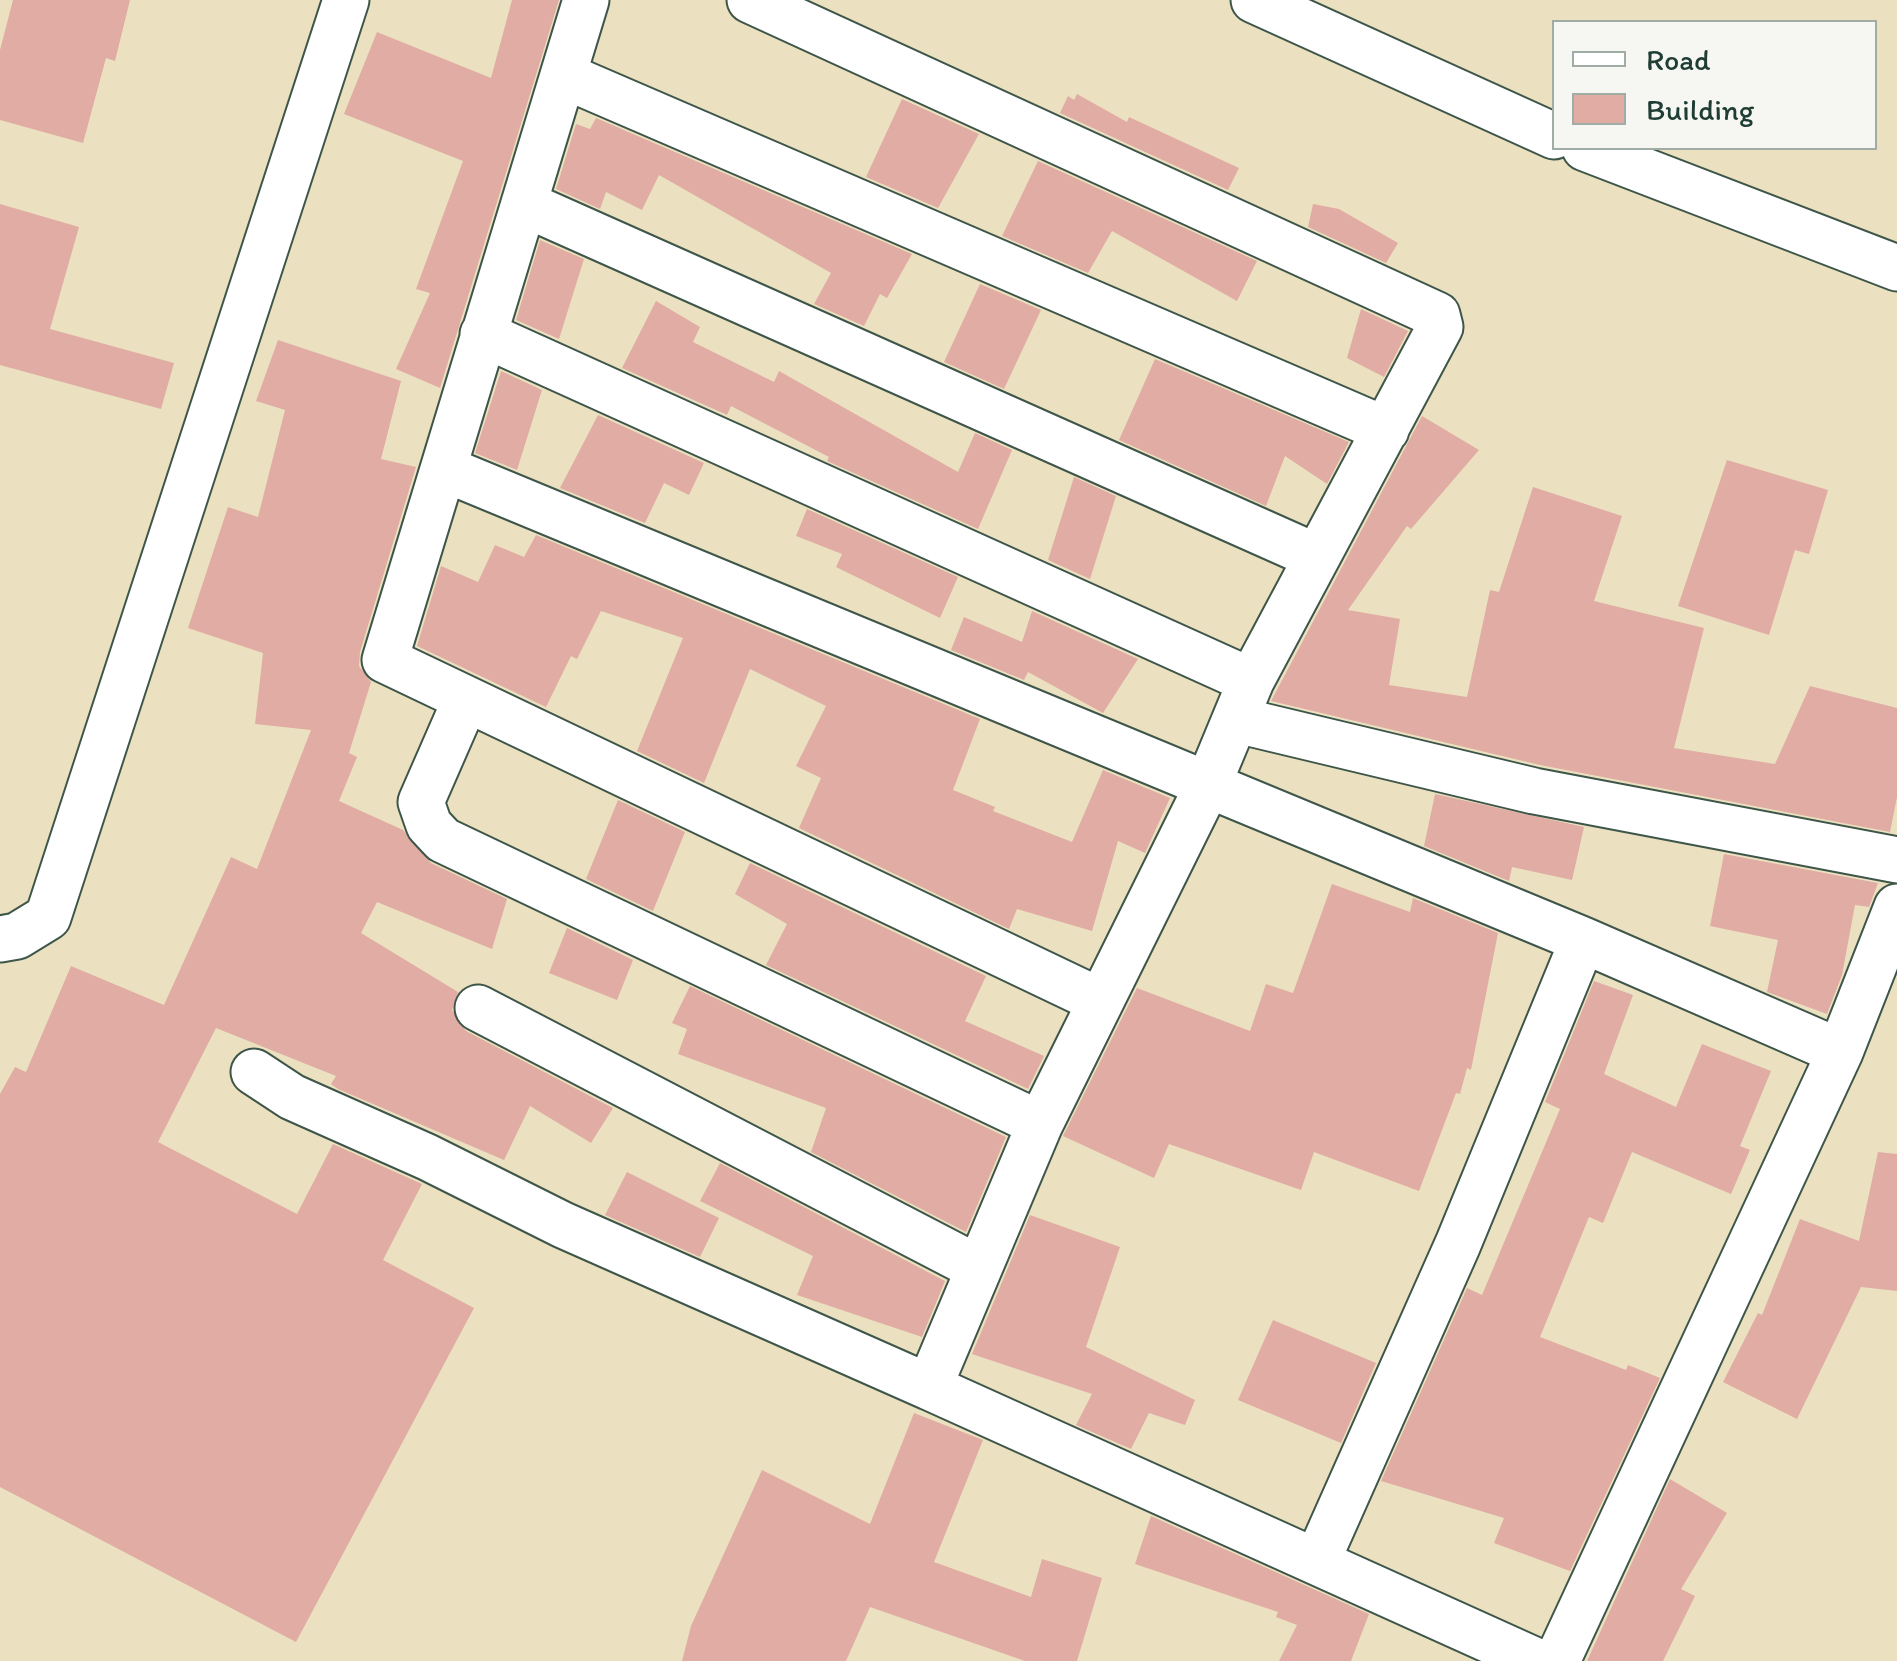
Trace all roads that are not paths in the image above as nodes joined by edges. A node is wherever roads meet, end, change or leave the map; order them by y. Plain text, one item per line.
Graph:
1 (346, 0) edge
2 (586, 0) edge
3 (750, 0) edge
4 (1254, 0) edge
5 (565, 76) junction
6 (1552, 135) edge
7 (1590, 150) edge
8 (527, 204) junction
9 (1897, 268) edge
10 (483, 334) junction
11 (1386, 430) junction
12 (446, 469) junction
13 (1317, 557) junction
14 (466, 699) junction
15 (1244, 700) junction
16 (1207, 786) junction
17 (1897, 860) edge
18 (1897, 906) edge
19 (0, 939) edge
20 (1583, 940) junction
21 (1100, 1001) junction
22 (478, 1008) dead end
23 (1840, 1052) junction
24 (254, 1072) dead end
25 (1040, 1124) junction
26 (978, 1268) junction
27 (929, 1387) junction
28 (1317, 1561) junction
29 (1536, 1661) edge
30 (1557, 1661) edge

1 - 19 street
2 - 5 street
3 - 11 street
4 - 6 street
5 - 8 street
5 - 11 street
7 - 9 street
8 - 10 street
8 - 13 street
10 - 12 street
10 - 15 street
11 - 13 street
12 - 14 street
12 - 16 street
13 - 15 street
14 - 21 street
14 - 25 street
15 - 16 street
15 - 17 street
16 - 20 street
16 - 21 street
18 - 23 street
20 - 23 street
20 - 28 street
21 - 25 street
22 - 26 street
23 - 30 street
24 - 27 street
25 - 26 street
26 - 27 street
27 - 28 street
28 - 29 street

